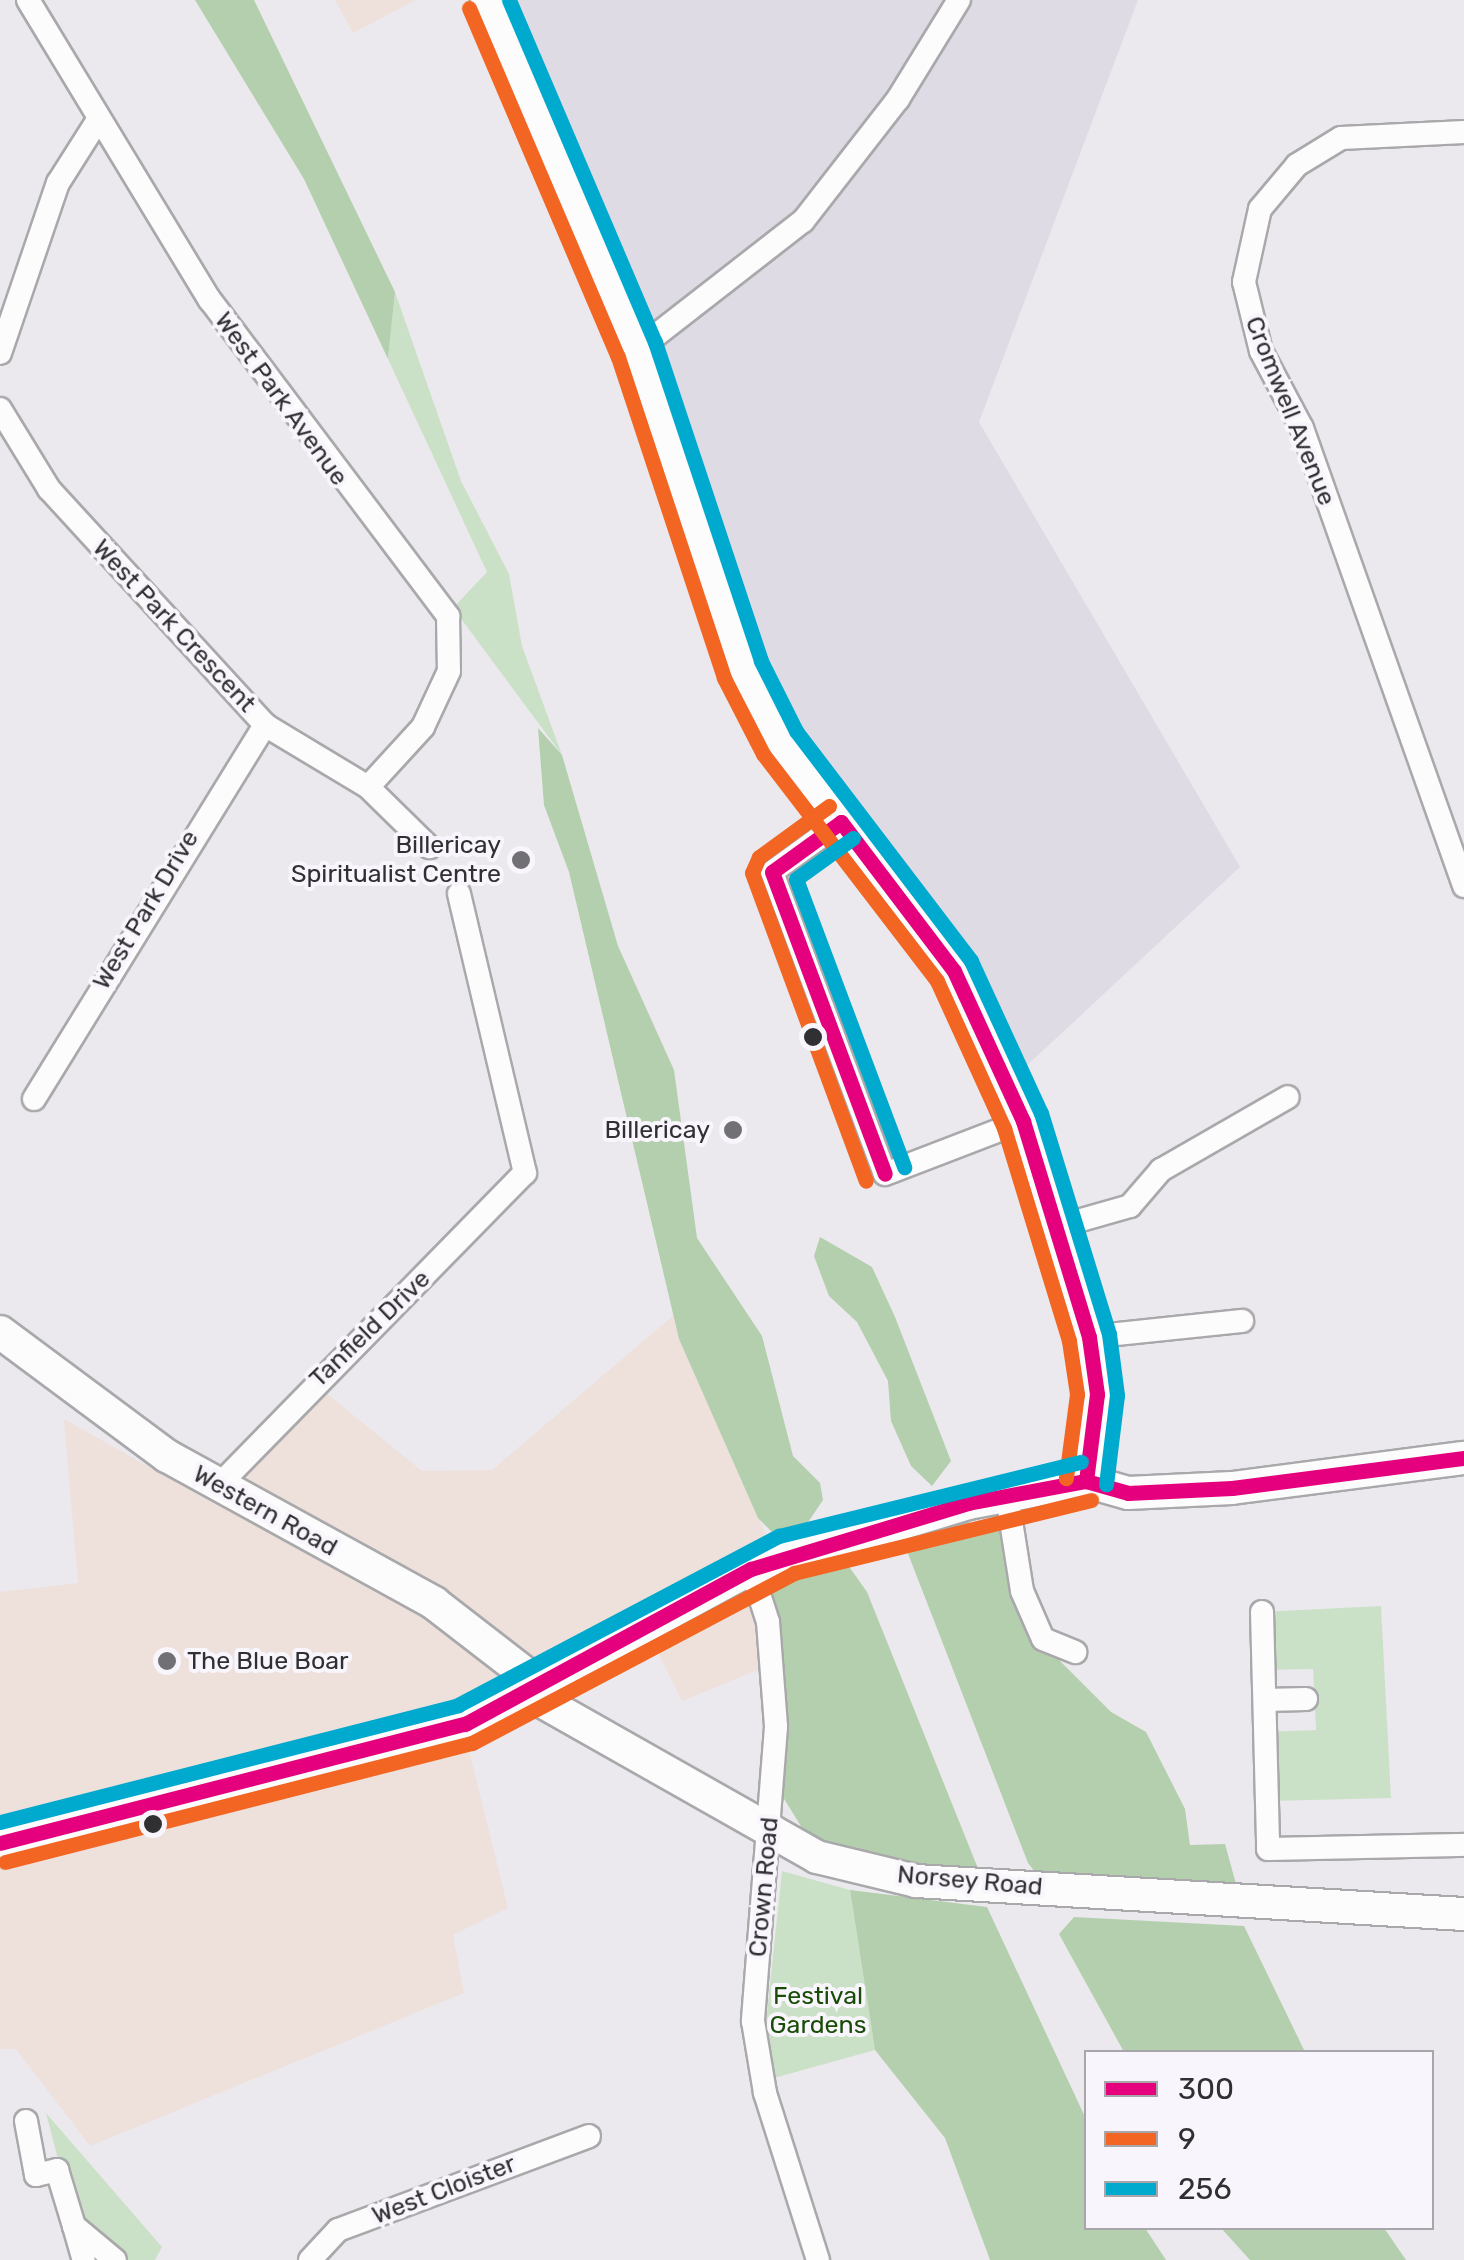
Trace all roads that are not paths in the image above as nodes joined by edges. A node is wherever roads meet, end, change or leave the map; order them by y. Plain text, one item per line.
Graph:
1 (28, 0) edge
2 (487, 0) edge
3 (959, 0) edge
4 (98, 120) junction
5 (1464, 132) edge
6 (637, 350) junction
7 (0, 353) edge
8 (0, 408) edge
9 (265, 725) junction
10 (368, 787) junction
11 (841, 822) junction
12 (430, 847) dead end
13 (1464, 886) edge
14 (459, 894) dead end
15 (1288, 1097) dead end
16 (34, 1099) dead end
17 (1023, 1121) junction
18 (1060, 1226) junction
19 (1242, 1321) dead end
20 (0, 1332) edge
21 (1089, 1337) junction
22 (1464, 1458) edge
23 (1086, 1481) junction
24 (217, 1487) junction
25 (1007, 1496) junction
26 (750, 1569) junction
27 (1262, 1612) dead end
28 (1076, 1652) dead end
29 (528, 1686) junction
30 (1306, 1699) dead end
31 (1265, 1700) junction
32 (770, 1832) junction
33 (0, 1843) edge
34 (1464, 1846) edge
35 (1464, 1914) edge
36 (26, 2120) dead end
37 (589, 2136) dead end
38 (74, 2226) junction
39 (84, 2260) edge
40 (115, 2260) edge
41 (310, 2260) edge
42 (818, 2260) edge

1 - 4 street, West Park Avenue
2 - 6 street
3 - 6 street
4 - 7 street
4 - 10 street, West Park Avenue
5 - 13 street, Cromwell Avenue
6 - 11 street
8 - 9 street, West Park Crescent
9 - 10 street, West Park Crescent
9 - 16 street, West Park Drive
10 - 12 street, West Park Crescent
11 - 17 street
11 - 17 street
14 - 24 street, Tanfield Drive
15 - 18 street
17 - 18 street
18 - 21 street
19 - 21 street
20 - 24 street, Western Road
21 - 23 street
22 - 23 street
23 - 25 street
24 - 29 street, Western Road
25 - 26 street
25 - 28 street
26 - 29 street
26 - 32 street, Crown Road
27 - 31 street
29 - 32 street, Norsey Road
29 - 33 street
30 - 31 street
31 - 34 street
32 - 35 street, Norsey Road
32 - 42 street, Crown Road
36 - 38 street
37 - 41 street, West Cloister
38 - 39 street
38 - 40 street

